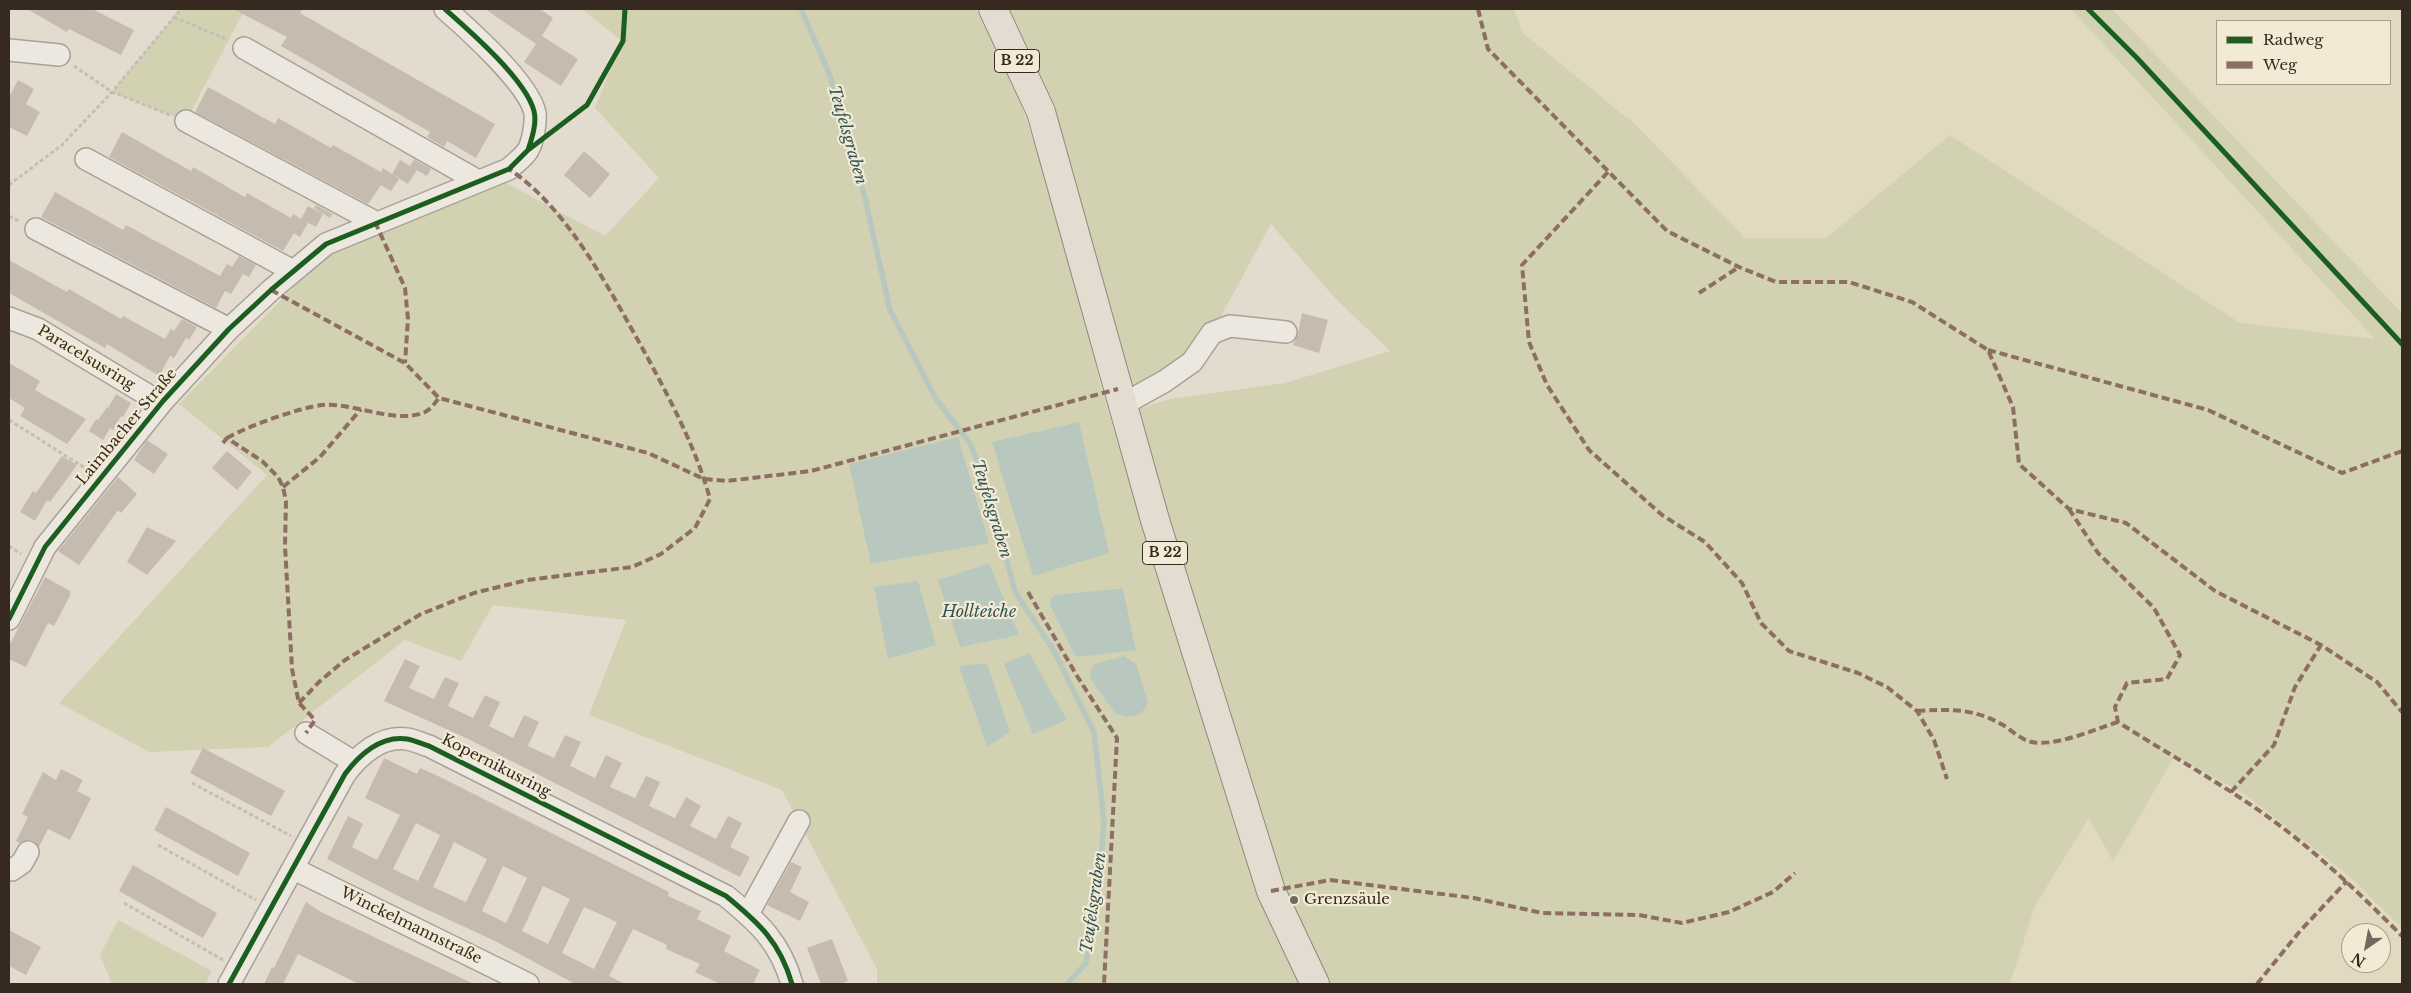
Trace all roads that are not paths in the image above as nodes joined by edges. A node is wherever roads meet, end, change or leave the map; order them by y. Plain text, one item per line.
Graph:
1 (445, 9) edge
2 (993, 9) edge
3 (244, 48) dead end
4 (9, 50) edge
5 (59, 55) road end
6 (186, 121) road end
7 (86, 160) dead end
8 (478, 181) junction
9 (375, 222) junction
10 (36, 229) dead end
11 (292, 271) junction
12 (9, 318) edge
13 (229, 330) junction
14 (1286, 332) dead end
15 (161, 403) junction
16 (1122, 405) junction
17 (9, 620) edge
18 (306, 733) dead end
19 (354, 762) junction
20 (799, 821) dead end
21 (28, 852) dead end
22 (9, 869) edge
23 (294, 869) junction
24 (748, 914) junction
25 (234, 977) edge
26 (528, 984) edge
27 (792, 984) edge
28 (1315, 984) edge

1 - 8 street, Laimbacher Straße
2 - 16 main road, B 22
3 - 8 street
4 - 5 street
6 - 9 street
7 - 11 street
8 - 9 street, Laimbacher Straße
9 - 11 street, Laimbacher Straße
10 - 13 street
11 - 13 street, Laimbacher Straße
12 - 15 street, Paracelsusring
13 - 15 street, Laimbacher Straße
14 - 16 street
15 - 17 street, Laimbacher Straße
16 - 28 main road, B 22
18 - 19 street
19 - 23 street, Kopernikusring
19 - 24 street, Kopernikusring
20 - 24 street
21 - 22 street
23 - 25 street, Kopernikusring
23 - 26 street, Winckelmannstraße
24 - 27 street, Kopernikusring

